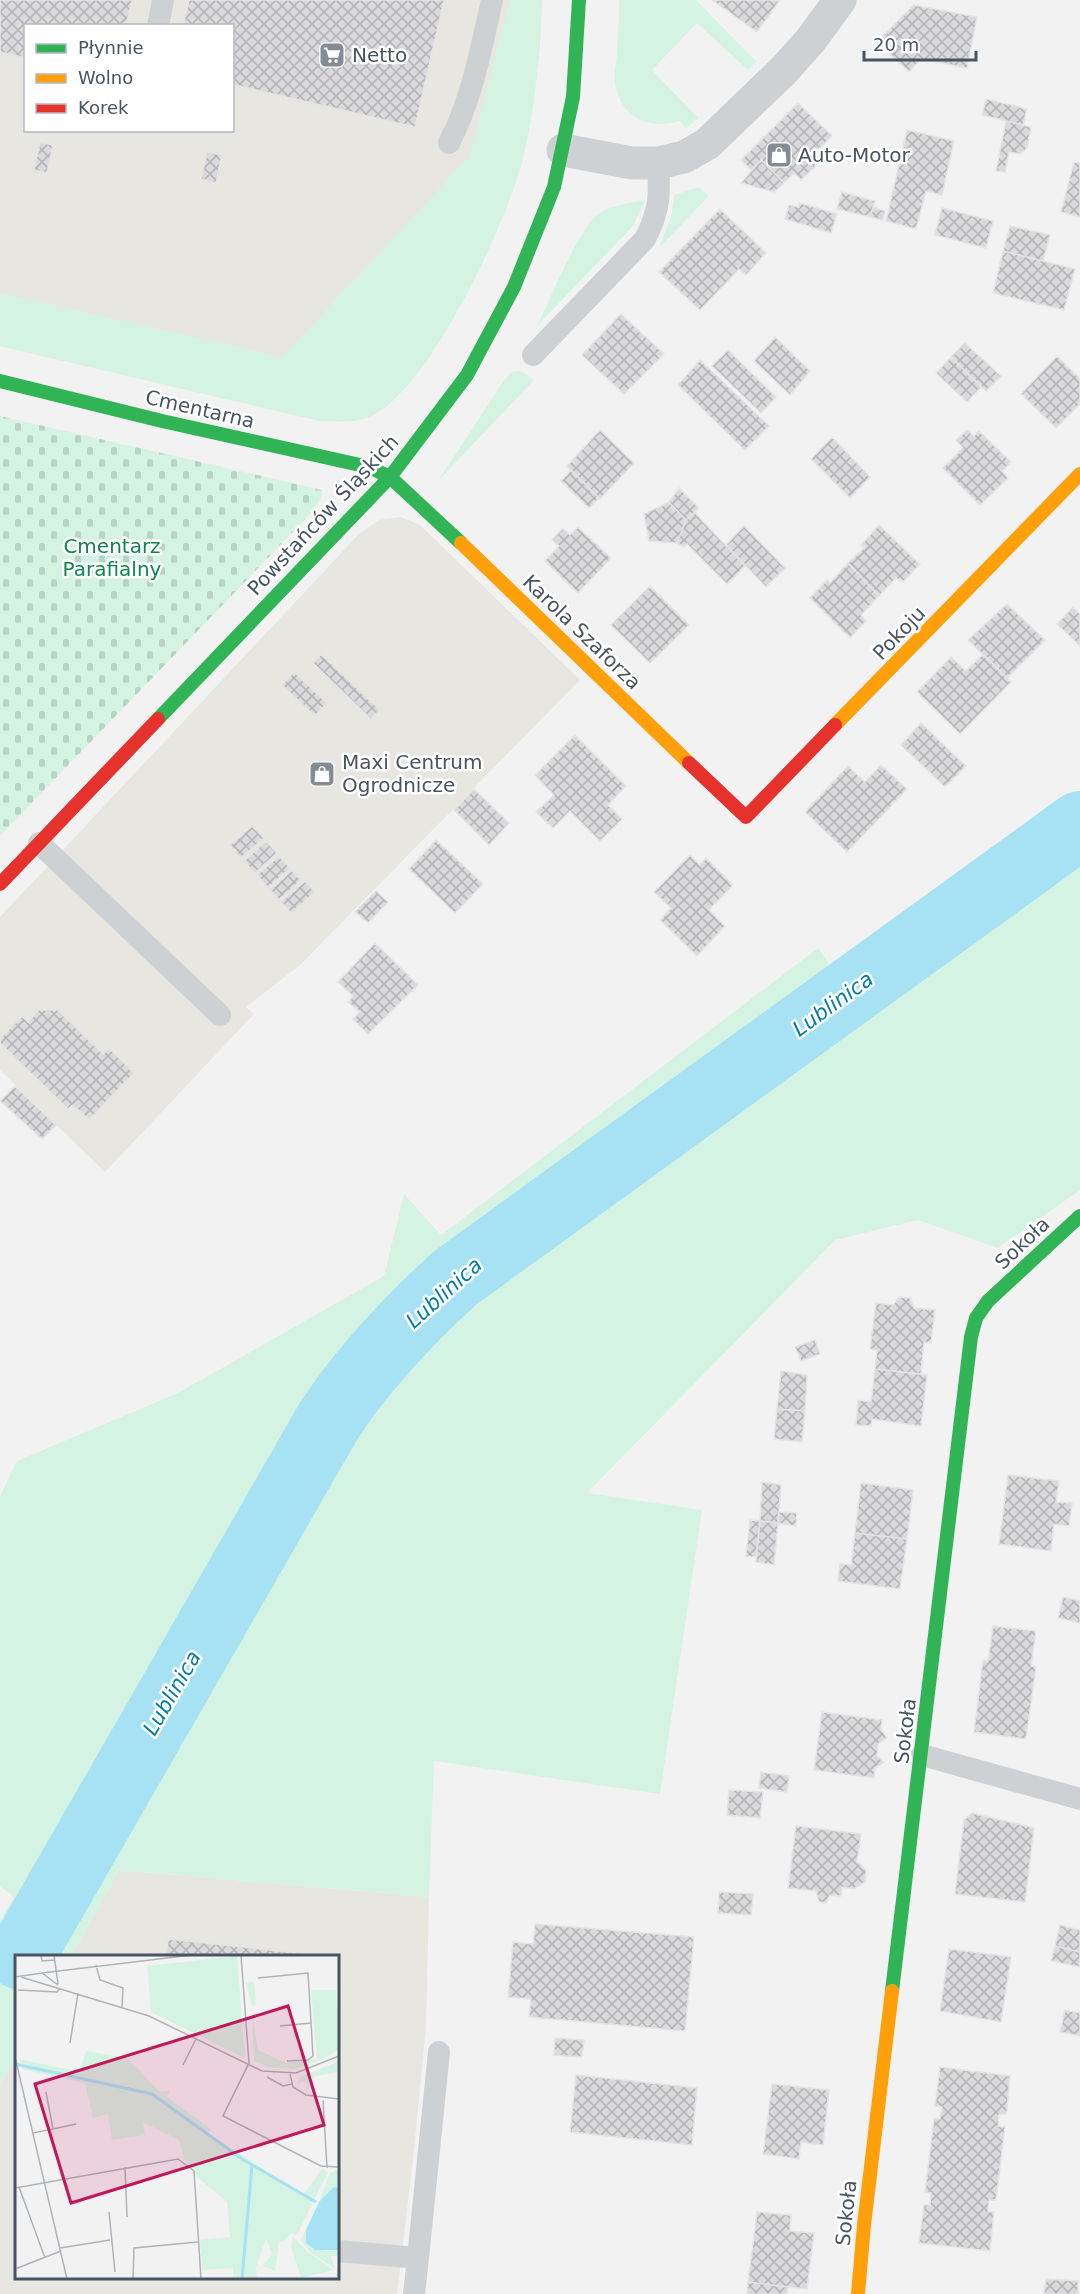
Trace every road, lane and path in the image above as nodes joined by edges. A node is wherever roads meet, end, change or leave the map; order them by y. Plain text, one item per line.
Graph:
1 (163, 0) edge
2 (492, 0) edge
3 (579, 0) edge
4 (840, 0) edge
5 (158, 24) edge
6 (449, 143) dead end
7 (563, 150) junction
8 (658, 163) junction
9 (533, 355) dead end
10 (0, 381) edge
11 (1080, 474) edge
12 (390, 477) junction
13 (746, 817) joint
14 (39, 843) junction
15 (0, 884) edge
16 (220, 1015) dead end
17 (1080, 1216) edge
18 (922, 1755) junction
19 (1080, 1799) edge
20 (439, 2052) dead end
21 (339, 2251) edge
22 (417, 2258) junction
23 (414, 2294) edge
24 (858, 2294) edge

1 - 5 lane
2 - 6 lane
3 - 7 street, Powstańców Śląskich
4 - 8 street
7 - 8 street
7 - 12 street, Powstańców Śląskich
8 - 9 lane
10 - 12 street, Cmentarna
11 - 13 street, Pokoju
12 - 13 street, Karola Szaforza
12 - 14 street, Powstańców Śląskich
14 - 15 street, Powstańców Śląskich
14 - 16 lane
17 - 18 street, Sokoła
18 - 19 lane
18 - 24 street, Sokoła
20 - 22 lane
21 - 22 lane
22 - 23 lane

